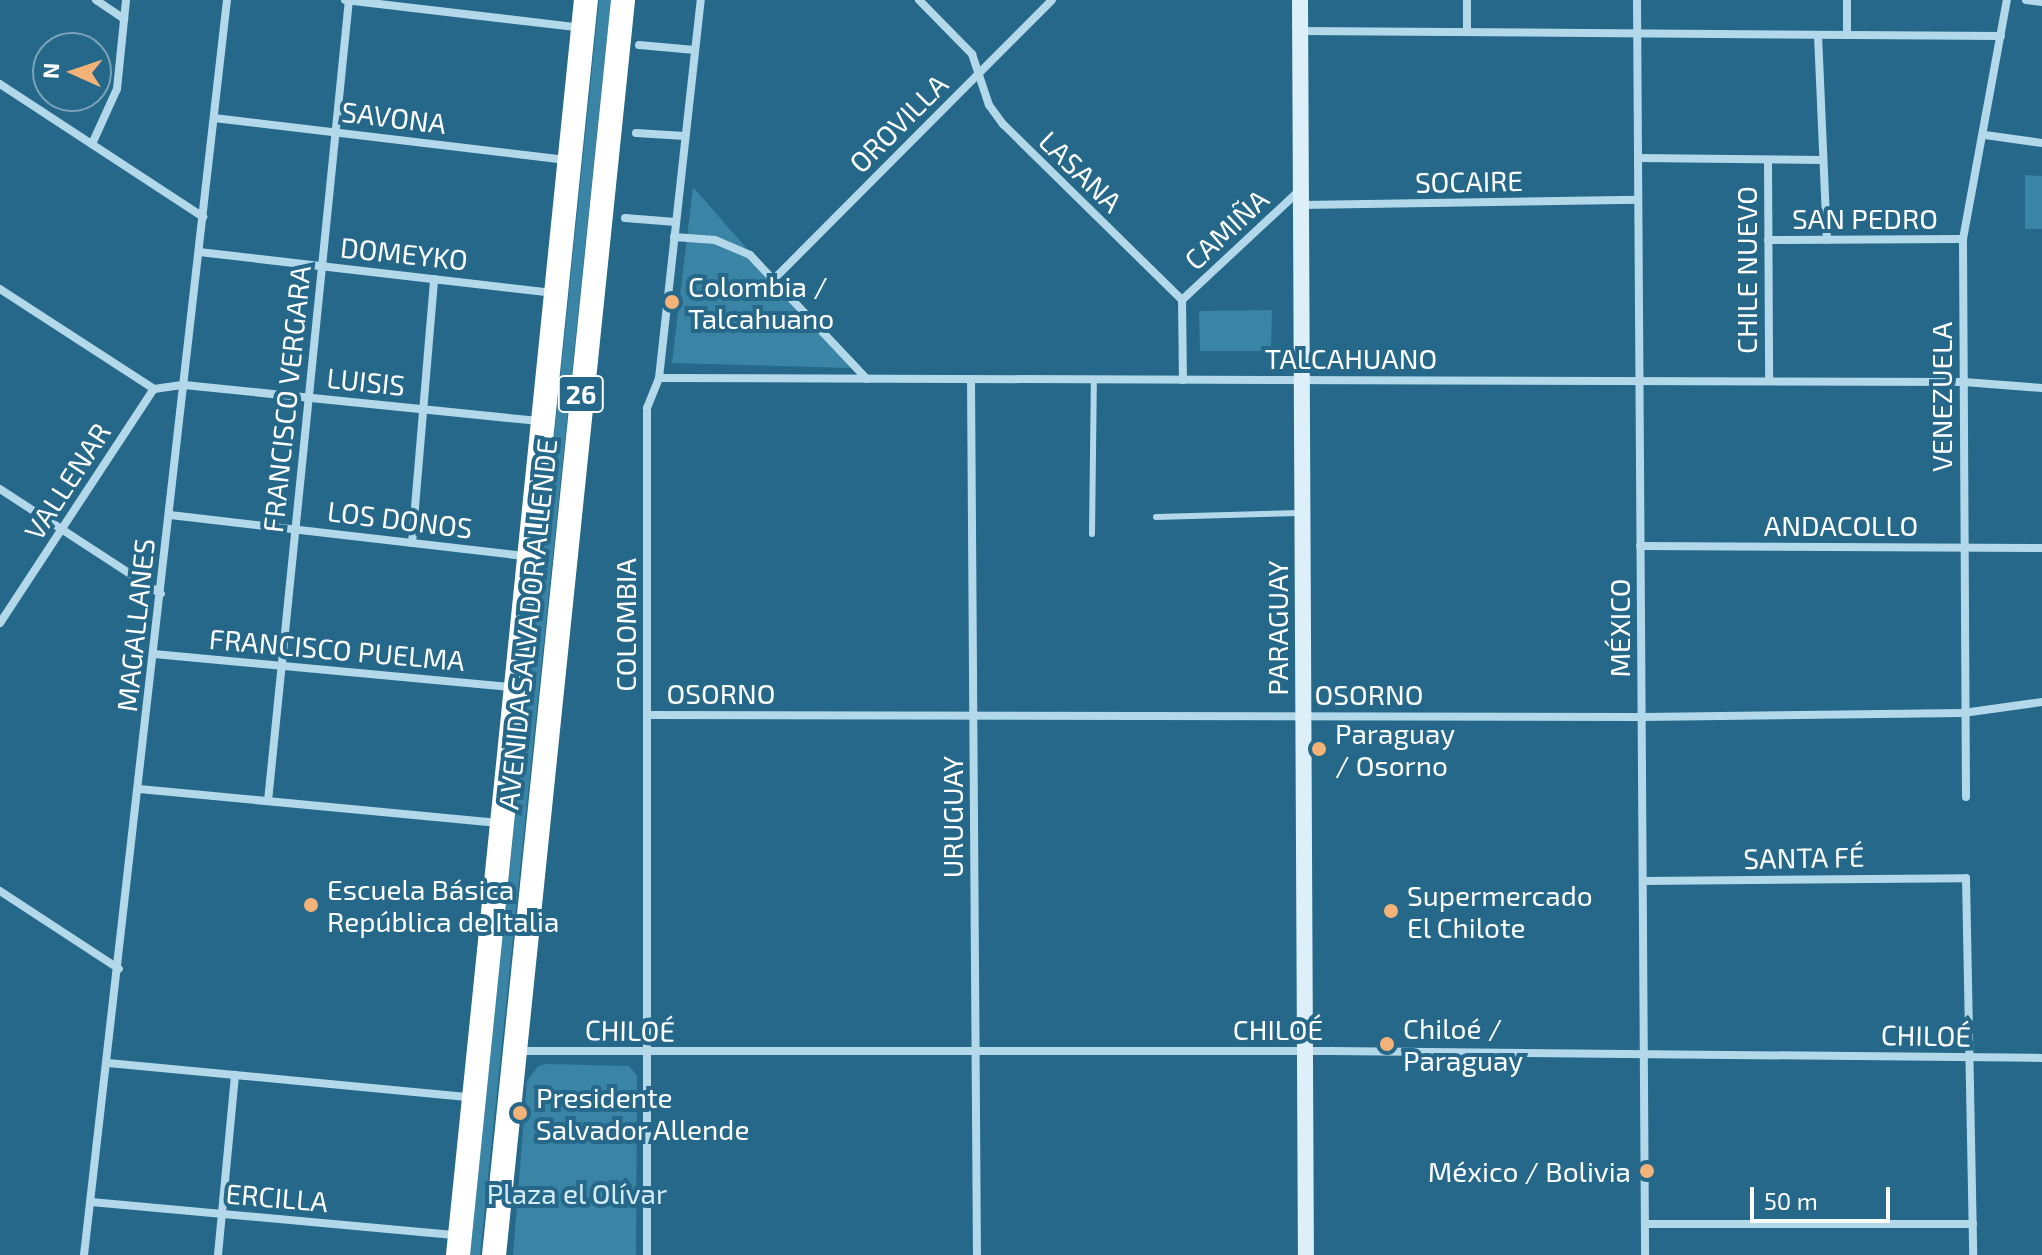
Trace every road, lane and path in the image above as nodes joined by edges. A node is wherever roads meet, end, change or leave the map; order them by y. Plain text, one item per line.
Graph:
1 (96, 0) edge
2 (126, 0) edge
3 (227, 0) edge
4 (347, 0) edge
5 (586, 0) edge
6 (623, 0) edge
7 (701, 0) edge
8 (919, 0) edge
9 (1052, 0) edge
10 (1300, 0) edge
11 (1467, 0) edge
12 (1637, 0) edge
13 (1847, 0) edge
14 (2007, 0) edge
15 (2026, 0) edge
16 (2042, 2) edge
17 (124, 19) junction
18 (583, 28) junction
19 (1300, 31) junction
20 (1467, 32) junction
21 (1637, 33) junction
22 (1818, 35) junction
23 (1847, 35) junction
24 (2001, 36) junction
25 (639, 45) dead end
26 (695, 50) junction
27 (981, 72) junction
28 (0, 84) edge
29 (214, 118) junction
30 (335, 132) junction
31 (636, 133) dead end
32 (1985, 135) junction
33 (685, 136) junction
34 (2042, 143) edge
35 (92, 144) junction
36 (1638, 158) junction
37 (1768, 160) junction
38 (1823, 160) junction
39 (569, 161) junction
40 (1301, 197) junction
41 (1638, 200) junction
42 (203, 217) junction
43 (625, 218) dead end
44 (676, 222) junction
45 (674, 237) junction
46 (1963, 239) junction
47 (1768, 240) junction
48 (1827, 240) junction
49 (199, 252) junction
50 (321, 266) junction
51 (775, 278) junction
52 (434, 279) junction
53 (0, 289) edge
54 (556, 293) junction
55 (1182, 300) junction
56 (659, 378) junction
57 (867, 379) junction
58 (971, 379) junction
59 (1094, 380) junction
60 (1183, 380) junction
61 (1302, 380) junction
62 (1639, 381) junction
63 (1769, 381) junction
64 (1964, 382) junction
65 (184, 385) junction
66 (2042, 388) edge
67 (154, 389) junction
68 (309, 397) junction
69 (423, 409) junction
70 (543, 421) junction
71 (0, 489) edge
72 (1302, 513) junction
73 (170, 515) junction
74 (1156, 517) dead end
75 (295, 529) junction
76 (62, 530) junction
77 (1092, 534) dead end
78 (412, 543) junction
79 (1640, 546) junction
80 (1962, 547) junction
81 (2042, 548) edge
82 (529, 556) junction
83 (161, 594) junction
84 (0, 623) edge
85 (154, 654) junction
86 (281, 665) junction
87 (516, 687) junction
88 (2042, 702) edge
89 (1963, 713) junction
90 (647, 715) junction
91 (973, 716) junction
92 (1304, 716) junction
93 (1642, 717) junction
94 (139, 789) junction
95 (1966, 797) dead end
96 (268, 801) junction
97 (502, 823) junction
98 (1643, 881) junction
99 (0, 891) edge
100 (119, 969) junction
101 (514, 1051) junction
102 (1305, 1051) junction
103 (647, 1053) junction
104 (1643, 1053) junction
105 (975, 1054) junction
106 (1970, 1058) junction
107 (2042, 1058) edge
108 (108, 1063) junction
109 (235, 1075) junction
110 (474, 1097) junction
111 (91, 1202) junction
112 (222, 1214) junction
113 (1645, 1224) junction
114 (1973, 1224) junction
115 (459, 1245) edge
116 (84, 1255) edge
117 (218, 1255) edge
118 (494, 1255) edge
119 (647, 1255) edge
120 (977, 1255) edge
121 (1306, 1255) edge
122 (1645, 1255) edge
123 (1973, 1255) edge

1 - 17 street
2 - 17 street
3 - 29 street, MAGALLANES
4 - 18 street
4 - 30 street, FRANCISCO VERGARA
5 - 18 highway, AVENIDA SALVADOR ALLENDE / 26
6 - 101 highway, AVENIDA SALVADOR ALLENDE / 26
7 - 26 street, COLOMBIA
8 - 27 street, LASANA
9 - 27 street, OROVILLA
10 - 19 street, PARAGUAY
11 - 20 street
12 - 21 street, MÉXICO
13 - 23 street
14 - 24 street, VENEZUELA
15 - 16 street
17 - 35 street
18 - 39 highway, AVENIDA SALVADOR ALLENDE / 26
19 - 20 street
19 - 40 street, PARAGUAY
20 - 21 street
21 - 22 street
21 - 36 street, MÉXICO
22 - 23 street
22 - 38 street
23 - 24 street
24 - 32 street, VENEZUELA
25 - 26 street
26 - 33 street, COLOMBIA
27 - 51 street, OROVILLA
27 - 55 street, LASANA
28 - 35 street
29 - 30 street, SAVONA
29 - 42 street, MAGALLANES
30 - 39 street, SAVONA
30 - 50 street, FRANCISCO VERGARA
31 - 33 street
32 - 34 street
32 - 46 street, VENEZUELA
33 - 44 street, COLOMBIA
35 - 42 street
36 - 37 street
36 - 41 street, MÉXICO
37 - 38 street
37 - 47 street, CHILE NUEVO
38 - 48 street
39 - 54 highway, AVENIDA SALVADOR ALLENDE / 26
40 - 41 street, SOCAIRE
40 - 55 street, CAMIÑA
40 - 61 street, PARAGUAY
41 - 62 street, MÉXICO
42 - 49 street, MAGALLANES
43 - 44 street
44 - 45 street, COLOMBIA
45 - 51 street
45 - 56 street, COLOMBIA
46 - 48 street, SAN PEDRO
46 - 64 street, VENEZUELA
47 - 48 street, SAN PEDRO
47 - 63 street, CHILE NUEVO
49 - 50 street, DOMEYKO
49 - 65 street, MAGALLANES
50 - 52 street, DOMEYKO
50 - 68 street, FRANCISCO VERGARA
51 - 57 street
52 - 54 street, DOMEYKO
52 - 69 street
53 - 67 street
54 - 70 highway, AVENIDA SALVADOR ALLENDE / 26
55 - 60 street
56 - 57 street, TALCAHUANO
56 - 90 street, COLOMBIA
57 - 58 street, TALCAHUANO
58 - 59 street, TALCAHUANO
58 - 91 street, URUGUAY
59 - 60 street, TALCAHUANO
59 - 77 lane
60 - 61 street, TALCAHUANO
61 - 62 street, TALCAHUANO
61 - 72 street, PARAGUAY
62 - 63 street, TALCAHUANO
62 - 79 street, MÉXICO
63 - 64 street, TALCAHUANO
64 - 66 street, TALCAHUANO
64 - 80 street, VENEZUELA
65 - 67 street
65 - 68 street, LUISIS
65 - 73 street, MAGALLANES
67 - 76 street, VALLENAR
68 - 69 street, LUISIS
68 - 75 street, FRANCISCO VERGARA
69 - 70 street, LUISIS
69 - 78 street
70 - 82 highway, AVENIDA SALVADOR ALLENDE / 26
71 - 76 street
72 - 74 lane
72 - 92 street, PARAGUAY
73 - 75 street, LOS DONOS
73 - 83 street, MAGALLANES
75 - 78 street, LOS DONOS
75 - 86 street, FRANCISCO VERGARA
76 - 83 street
76 - 84 street, VALLENAR
78 - 82 street, LOS DONOS
79 - 80 street, ANDACOLLO
79 - 93 street, MÉXICO
80 - 81 street, ANDACOLLO
80 - 89 street, VENEZUELA
82 - 87 highway, AVENIDA SALVADOR ALLENDE / 26
83 - 85 street, MAGALLANES
85 - 86 street, FRANCISCO PUELMA
85 - 94 street, MAGALLANES
86 - 87 street, FRANCISCO PUELMA
86 - 96 street, FRANCISCO VERGARA
87 - 97 highway, AVENIDA SALVADOR ALLENDE / 26
88 - 89 street, OSORNO
89 - 93 street, OSORNO
89 - 95 street, VENEZUELA
90 - 91 street, OSORNO
90 - 103 street, COLOMBIA
91 - 92 street, OSORNO
91 - 105 street, URUGUAY
92 - 93 street, OSORNO
92 - 102 street, PARAGUAY
93 - 98 street, MÉXICO
94 - 96 street
94 - 100 street, MAGALLANES
96 - 97 street
97 - 110 highway, AVENIDA SALVADOR ALLENDE / 26
98 - 104 street, MÉXICO
98 - 106 street, SANTA FÉ
99 - 100 street
100 - 108 street, MAGALLANES
101 - 103 street, CHILOÉ
101 - 118 highway, AVENIDA SALVADOR ALLENDE / 26
102 - 104 street, CHILOÉ
102 - 105 street, CHILOÉ
102 - 121 street, PARAGUAY
103 - 105 street, CHILOÉ
103 - 119 street, COLOMBIA
104 - 106 street, CHILOÉ
104 - 113 street, MÉXICO
105 - 120 street, URUGUAY
106 - 107 street, CHILOÉ
106 - 114 street
108 - 109 street
108 - 111 street, MAGALLANES
109 - 110 street
109 - 112 street
110 - 115 highway, AVENIDA SALVADOR ALLENDE / 26
111 - 112 street, ERCILLA
111 - 116 street, MAGALLANES
112 - 115 street, ERCILLA
112 - 117 street
113 - 114 street
113 - 122 street, MÉXICO
114 - 123 street

